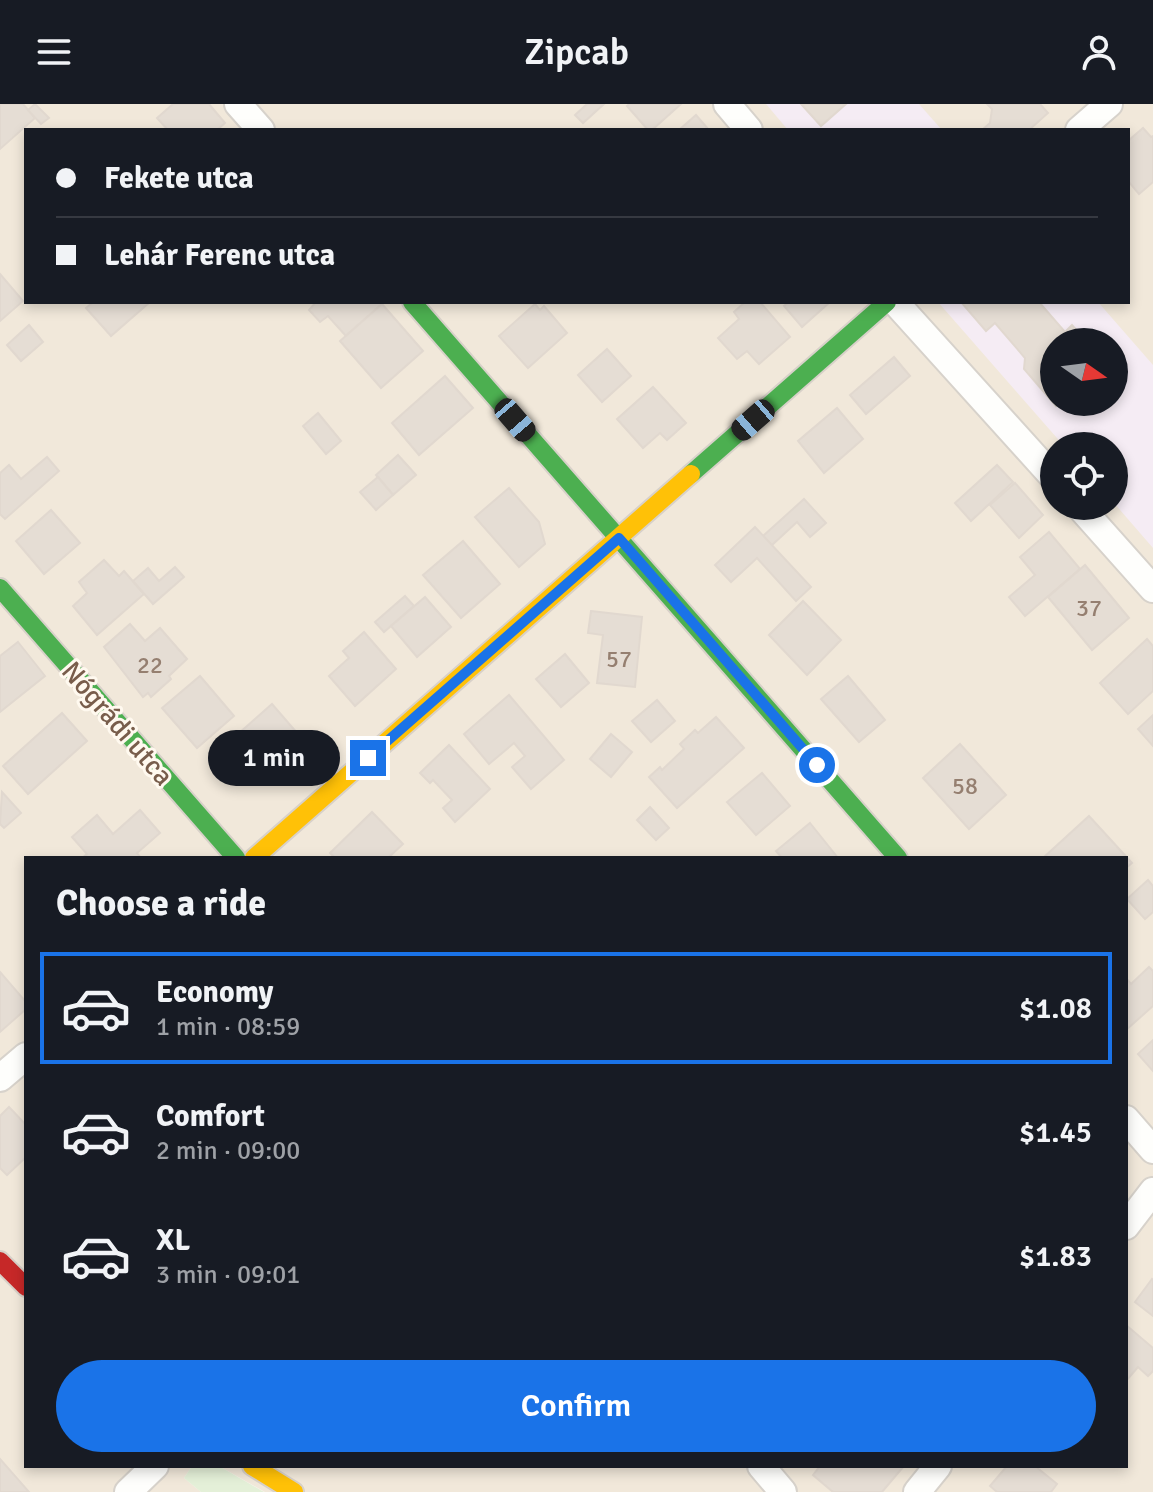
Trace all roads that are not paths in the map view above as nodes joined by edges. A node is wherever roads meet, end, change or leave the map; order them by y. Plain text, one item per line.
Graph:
1 (238, 104) edge
2 (727, 104) edge
3 (1109, 104) edge
4 (259, 128) edge
5 (747, 128) edge
6 (1081, 128) edge
7 (414, 304) edge
8 (885, 304) edge
9 (897, 304) edge
10 (1040, 463) edge
11 (1091, 520) edge
12 (619, 538) junction
13 (0, 588) edge
14 (1153, 589) edge
15 (234, 856) edge
16 (256, 856) edge
17 (896, 856) edge
18 (24, 1058) edge
19 (0, 1078) edge
20 (1128, 1121) edge
21 (1153, 1150) edge
22 (1153, 1191) edge
23 (1128, 1223) edge
24 (0, 1261) edge
25 (24, 1285) edge
26 (153, 1468) edge
27 (255, 1468) edge
28 (763, 1468) edge
29 (936, 1468) edge
30 (128, 1492) edge
31 (294, 1492) edge
32 (783, 1492) edge
33 (917, 1492) edge

1 - 4 street
2 - 5 street
3 - 6 street
7 - 12 street
8 - 12 street
9 - 10 street
11 - 14 street
12 - 16 street
12 - 17 street
13 - 15 street, Nógrádi utca
18 - 19 street
20 - 21 street
22 - 23 street
24 - 25 street
26 - 30 street
27 - 31 street
28 - 32 street
29 - 33 street

